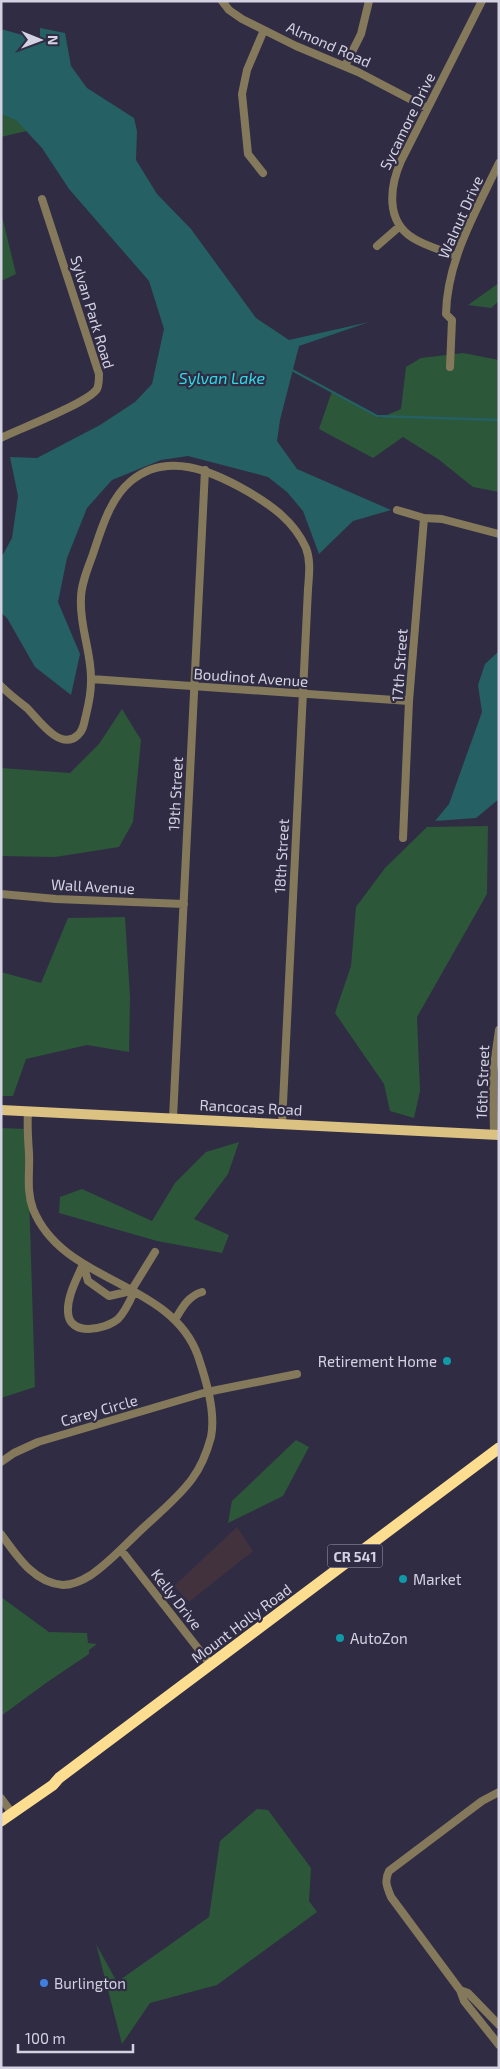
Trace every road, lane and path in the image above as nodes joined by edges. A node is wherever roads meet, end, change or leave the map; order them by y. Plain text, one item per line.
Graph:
1 (222, 1) edge
2 (369, 1) edge
3 (482, 1) edge
4 (264, 30) junction
5 (346, 66) junction
6 (427, 108) junction
7 (499, 163) edge
8 (263, 173) dead end
9 (42, 199) dead end
10 (400, 226) junction
11 (377, 246) dead end
12 (456, 256) junction
13 (450, 367) dead end
14 (1, 438) edge
15 (205, 470) junction
16 (397, 510) dead end
17 (424, 518) junction
18 (499, 534) edge
19 (91, 679) junction
20 (1, 686) edge
21 (194, 686) junction
22 (303, 694) junction
23 (409, 701) junction
24 (403, 838) dead end
25 (1, 894) edge
26 (184, 904) junction
27 (499, 1030) edge
28 (1, 1110) edge
29 (28, 1112) junction
30 (173, 1118) junction
31 (282, 1124) junction
32 (496, 1134) edge
33 (155, 1252) dead end
34 (83, 1264) junction
35 (132, 1291) junction
36 (202, 1292) dead end
37 (175, 1320) junction
38 (298, 1374) dead end
39 (207, 1392) junction
40 (499, 1448) edge
41 (1, 1462) edge
42 (1, 1534) edge
43 (121, 1550) junction
44 (211, 1665) junction
45 (499, 1792) edge
46 (1, 1798) edge
47 (12, 1813) junction
48 (1, 1821) edge
49 (460, 1990) junction
50 (499, 2025) edge
51 (499, 2044) edge

1 - 4 street, Almond Road
2 - 5 street
3 - 6 street, Sycamore Drive
4 - 5 street, Almond Road
4 - 8 street
5 - 6 street, Almond Road
6 - 10 street, Sycamore Drive
7 - 12 street, Walnut Drive
9 - 14 street, Sylvan Park Road
10 - 11 street
10 - 12 street
12 - 13 street, Walnut Drive
15 - 19 street
15 - 21 street, 19th Street
15 - 22 street, 18th Street
16 - 17 street
17 - 18 street
17 - 23 street, 17th Street
19 - 20 street
19 - 21 street, Boudinot Avenue
21 - 22 street, Boudinot Avenue
21 - 26 street, 19th Street
22 - 23 street, Boudinot Avenue
22 - 31 street, 18th Street
23 - 24 street, 17th Street
25 - 26 street, Wall Avenue
26 - 30 street, 19th Street
27 - 32 street, 16th Street
28 - 29 main road, Rancocas Road
29 - 30 main road, Rancocas Road
29 - 34 street
30 - 31 main road, Rancocas Road
31 - 32 main road, Rancocas Road
33 - 35 street
34 - 35 street
34 - 35 street
34 - 35 street
35 - 37 street
36 - 37 street
37 - 39 street
38 - 39 street, Carey Circle
39 - 41 street, Carey Circle
39 - 43 street
40 - 44 highway, Mount Holly Road / CR 541
42 - 43 street
43 - 44 street, Kelly Drive
44 - 47 highway, Mount Holly Road / CR 541
45 - 49 street
46 - 47 street
47 - 48 highway, Mount Holly Road / CR 541
49 - 50 street
49 - 51 street

